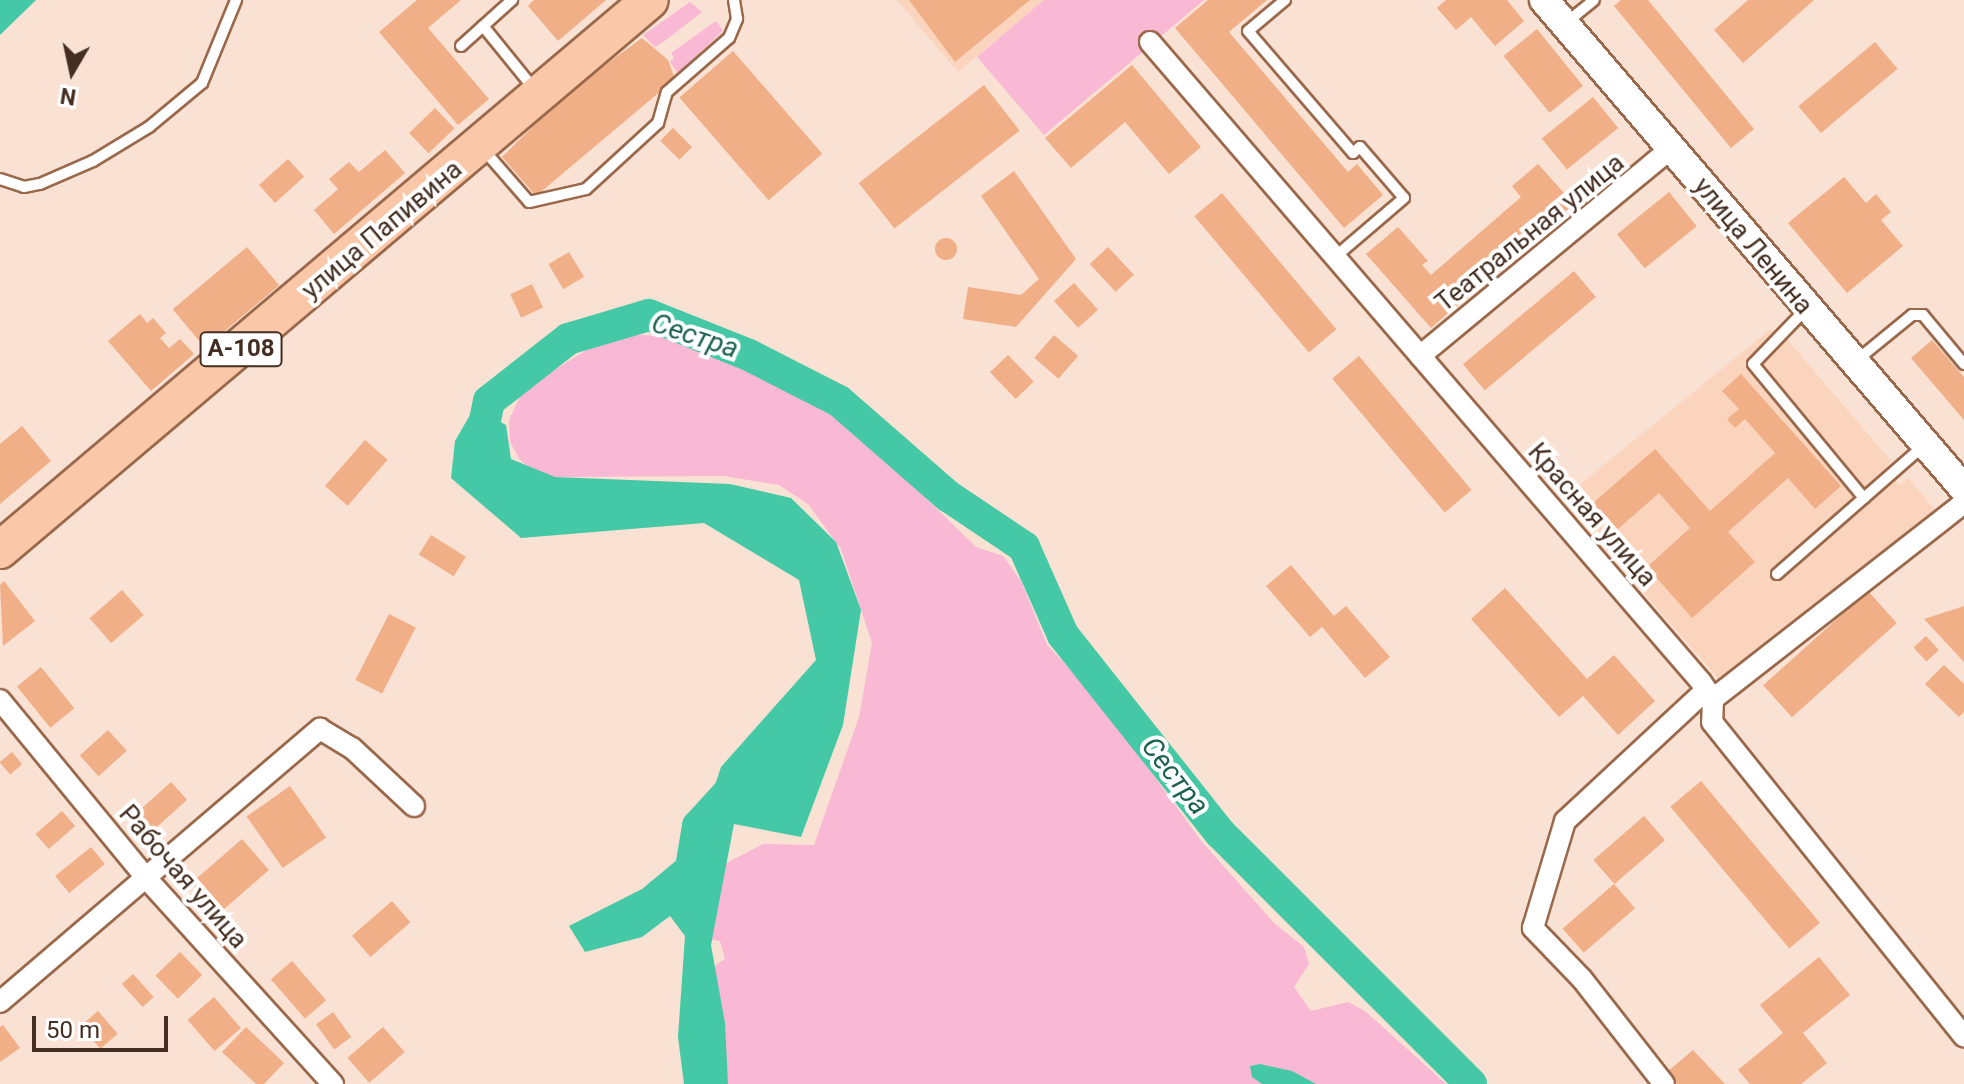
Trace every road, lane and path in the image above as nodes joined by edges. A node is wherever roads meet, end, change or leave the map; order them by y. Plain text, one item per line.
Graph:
1 (236, 0) edge
2 (512, 0) edge
3 (734, 0) edge
4 (1285, 0) edge
5 (1544, 0) edge
6 (1594, 0) edge
7 (642, 2) edge
8 (1572, 18) dead end
9 (483, 26) junction
10 (1150, 42) dead end
11 (461, 46) dead end
12 (539, 95) junction
13 (481, 147) junction
14 (1671, 148) junction
15 (0, 179) edge
16 (1335, 257) junction
17 (1806, 309) junction
18 (1420, 356) junction
19 (1854, 363) junction
20 (1964, 364) edge
21 (1923, 446) junction
22 (1964, 489) edge
23 (1864, 498) junction
24 (1964, 503) edge
25 (0, 550) edge
26 (1777, 574) dead end
27 (1710, 694) junction
28 (0, 700) edge
29 (414, 806) dead end
30 (147, 879) junction
31 (0, 1002) edge
32 (1964, 1036) edge
33 (333, 1084) edge
34 (1664, 1084) edge

1 - 15 lane
2 - 9 lane
3 - 13 lane
4 - 16 lane
5 - 14 street, улица Ленина
6 - 8 lane
7 - 12 highway, улица Папивина / А-108
9 - 11 lane
9 - 12 lane
10 - 16 street, Красная улица
12 - 13 highway, улица Папивина / А-108
13 - 25 highway, улица Папивина / А-108
14 - 17 street, улица Ленина
14 - 18 street, Театральная улица
16 - 18 street, Красная улица
17 - 19 street, улица Ленина
17 - 23 lane
18 - 27 street, Красная улица
19 - 20 lane
19 - 21 street, улица Ленина
21 - 22 street, улица Ленина
21 - 23 lane
23 - 26 lane
24 - 27 street
27 - 32 street, Красная улица
27 - 34 street
28 - 30 street, Рабочая улица
29 - 30 street
30 - 31 street
30 - 33 street, Рабочая улица

